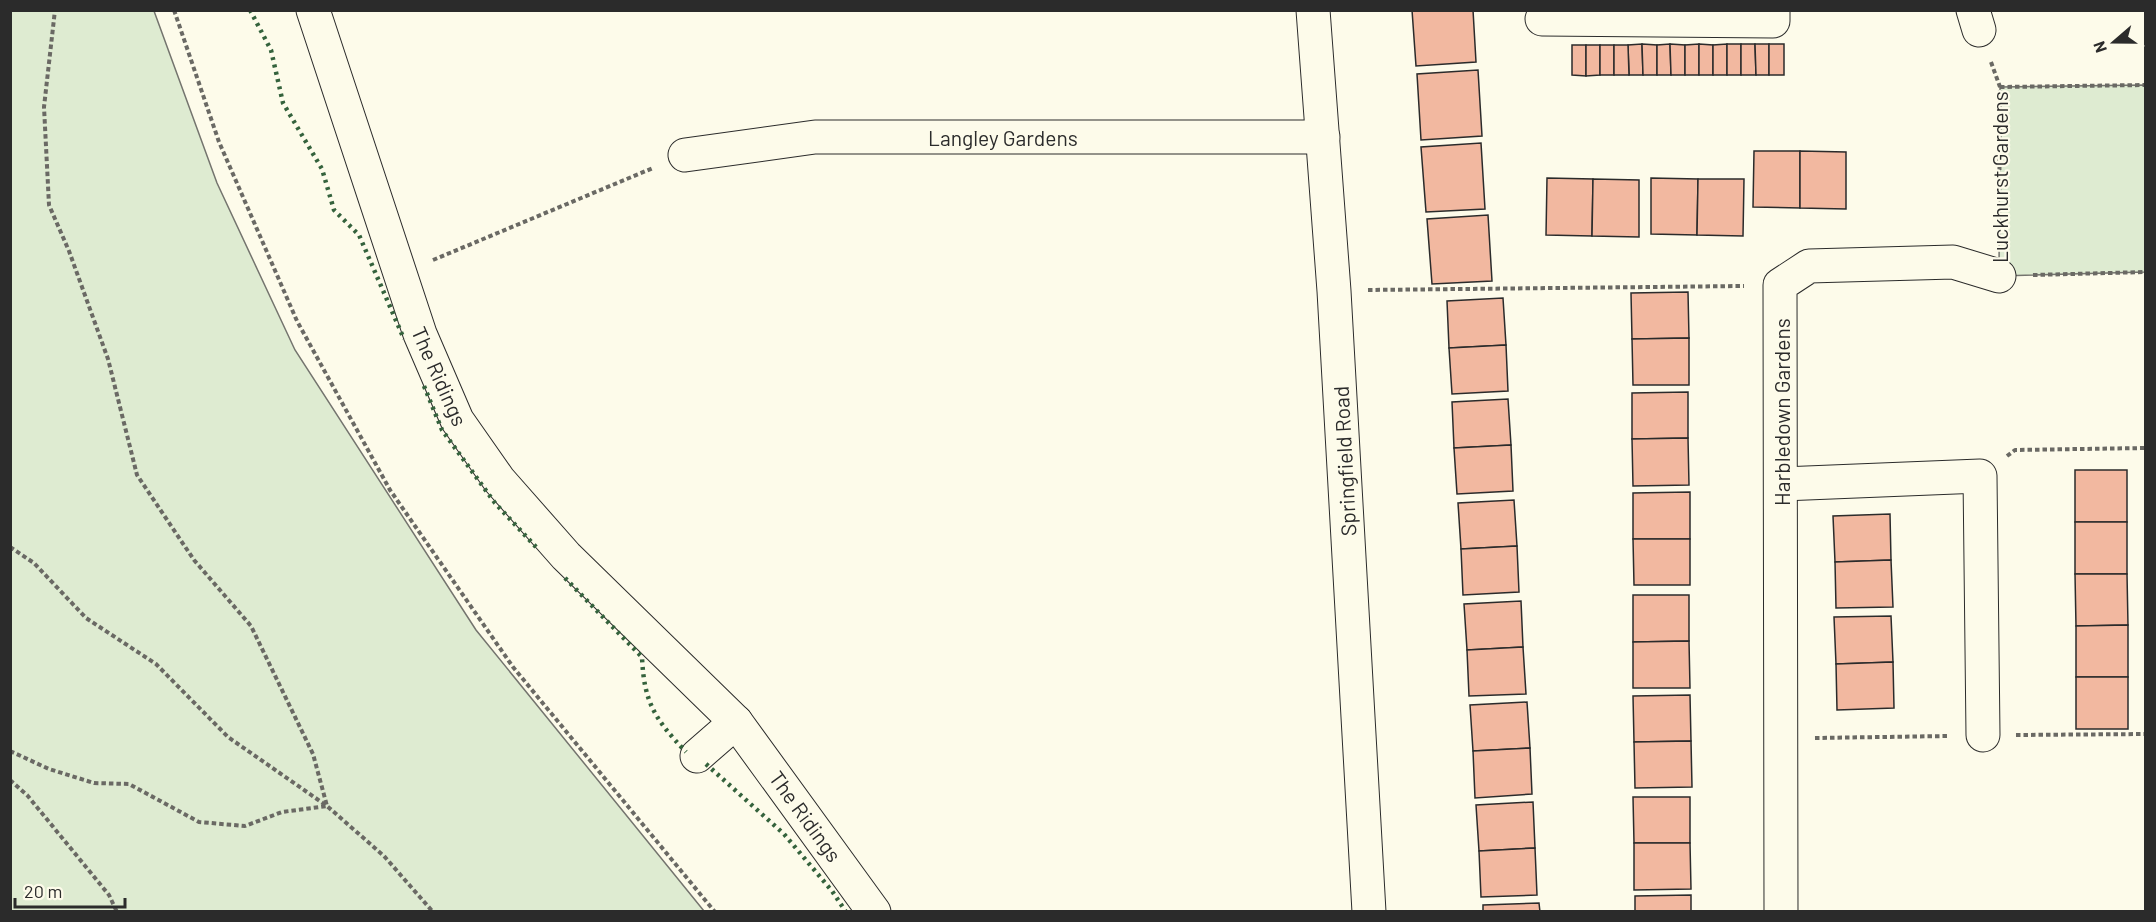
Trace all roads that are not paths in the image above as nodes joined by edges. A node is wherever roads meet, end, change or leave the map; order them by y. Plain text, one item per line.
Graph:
1 (313, 10) edge
2 (1313, 10) edge
3 (1773, 10) edge
4 (1542, 19) dead end
5 (1323, 137) junction
6 (685, 155) road end
7 (1999, 276) road end
8 (1782, 484) junction
9 (736, 722) junction
10 (1983, 735) dead end
11 (697, 756) dead end
12 (874, 912) edge
13 (1369, 912) edge
14 (1781, 912) edge

1 - 9 street, The Ridings
2 - 5 street, Springfield Road
3 - 4 street
5 - 6 street, Langley Gardens
5 - 13 street, Springfield Road
7 - 8 street, Harbledown Gardens
8 - 10 street
8 - 14 street, Harbledown Gardens
9 - 11 street
9 - 12 street, The Ridings

